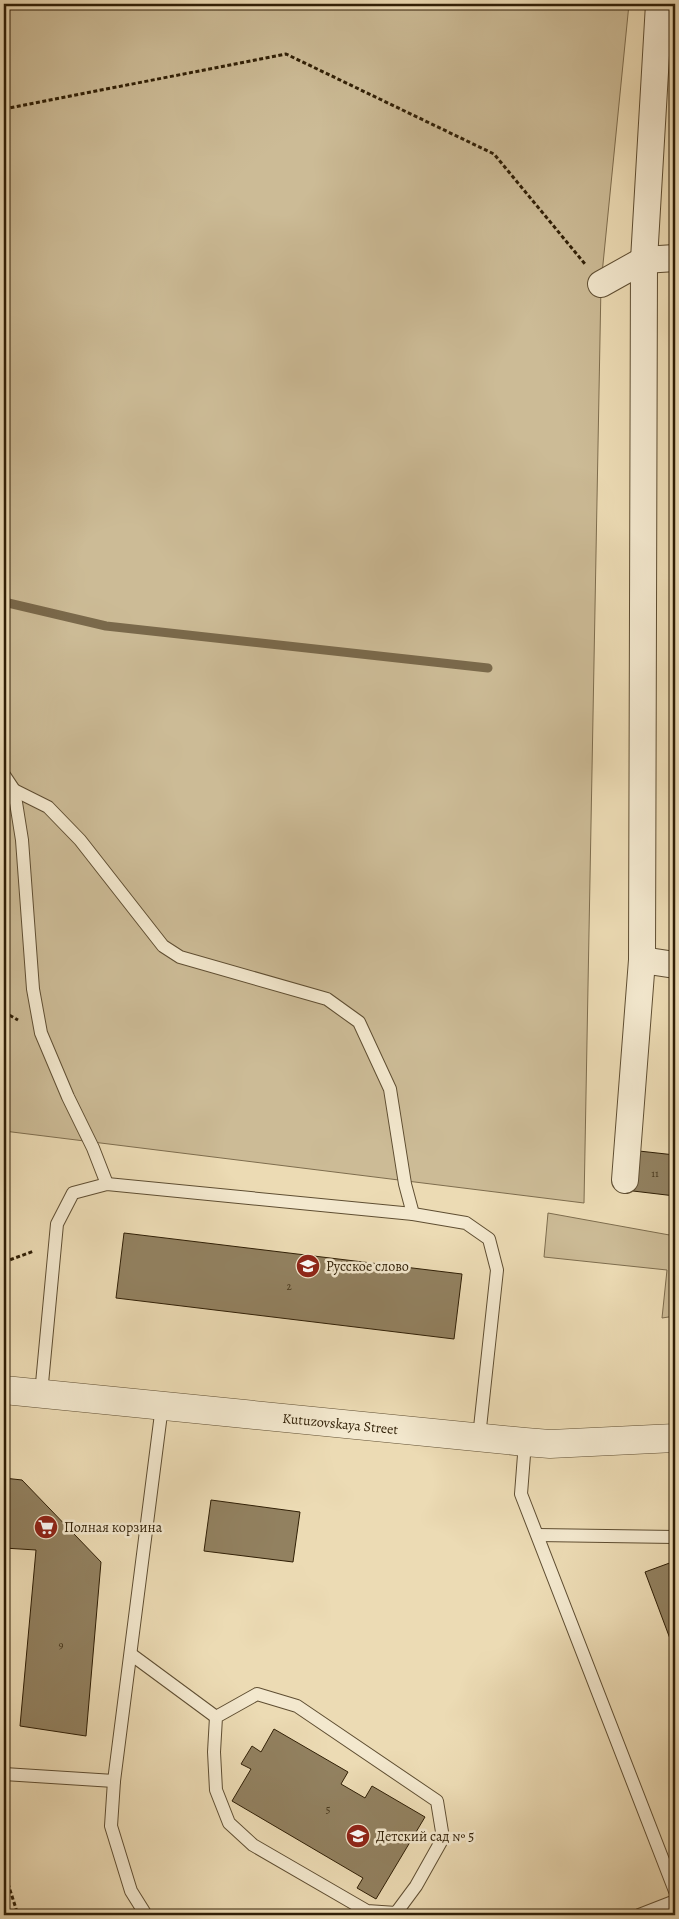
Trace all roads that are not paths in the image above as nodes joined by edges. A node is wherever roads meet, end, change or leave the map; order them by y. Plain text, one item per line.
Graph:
1 (659, 4) edge
2 (675, 258) edge
3 (644, 260) junction
4 (601, 284) road end
5 (4, 775) edge
6 (14, 790) junction
7 (642, 960) junction
8 (675, 965) edge
9 (625, 1180) dead end
10 (107, 1184) junction
11 (413, 1214) junction
12 (4, 1390) edge
13 (41, 1394) junction
14 (162, 1406) junction
15 (479, 1437) junction
16 (675, 1438) edge
17 (525, 1442) junction
18 (538, 1536) junction
19 (675, 1537) edge
20 (132, 1655) junction
21 (216, 1717) junction
22 (4, 1774) edge
23 (114, 1781) junction
24 (675, 1891) edge
25 (675, 1901) edge
26 (146, 1915) edge
27 (639, 1915) edge

1 - 3 street
2 - 3 street
3 - 4 street
3 - 7 street
5 - 6 lane
6 - 10 lane
6 - 11 lane
7 - 8 street
7 - 9 street
10 - 11 lane
10 - 13 lane
11 - 15 lane
12 - 13 street, Kutuzovskaya Street
13 - 14 street, Kutuzovskaya Street
14 - 15 street, Kutuzovskaya Street
14 - 20 lane
15 - 17 street, Kutuzovskaya Street
16 - 17 street, Kutuzovskaya Street
17 - 18 lane
18 - 19 lane
18 - 24 lane
20 - 21 lane
20 - 23 lane
21 - 21 lane
22 - 23 lane
23 - 26 lane
25 - 27 lane

